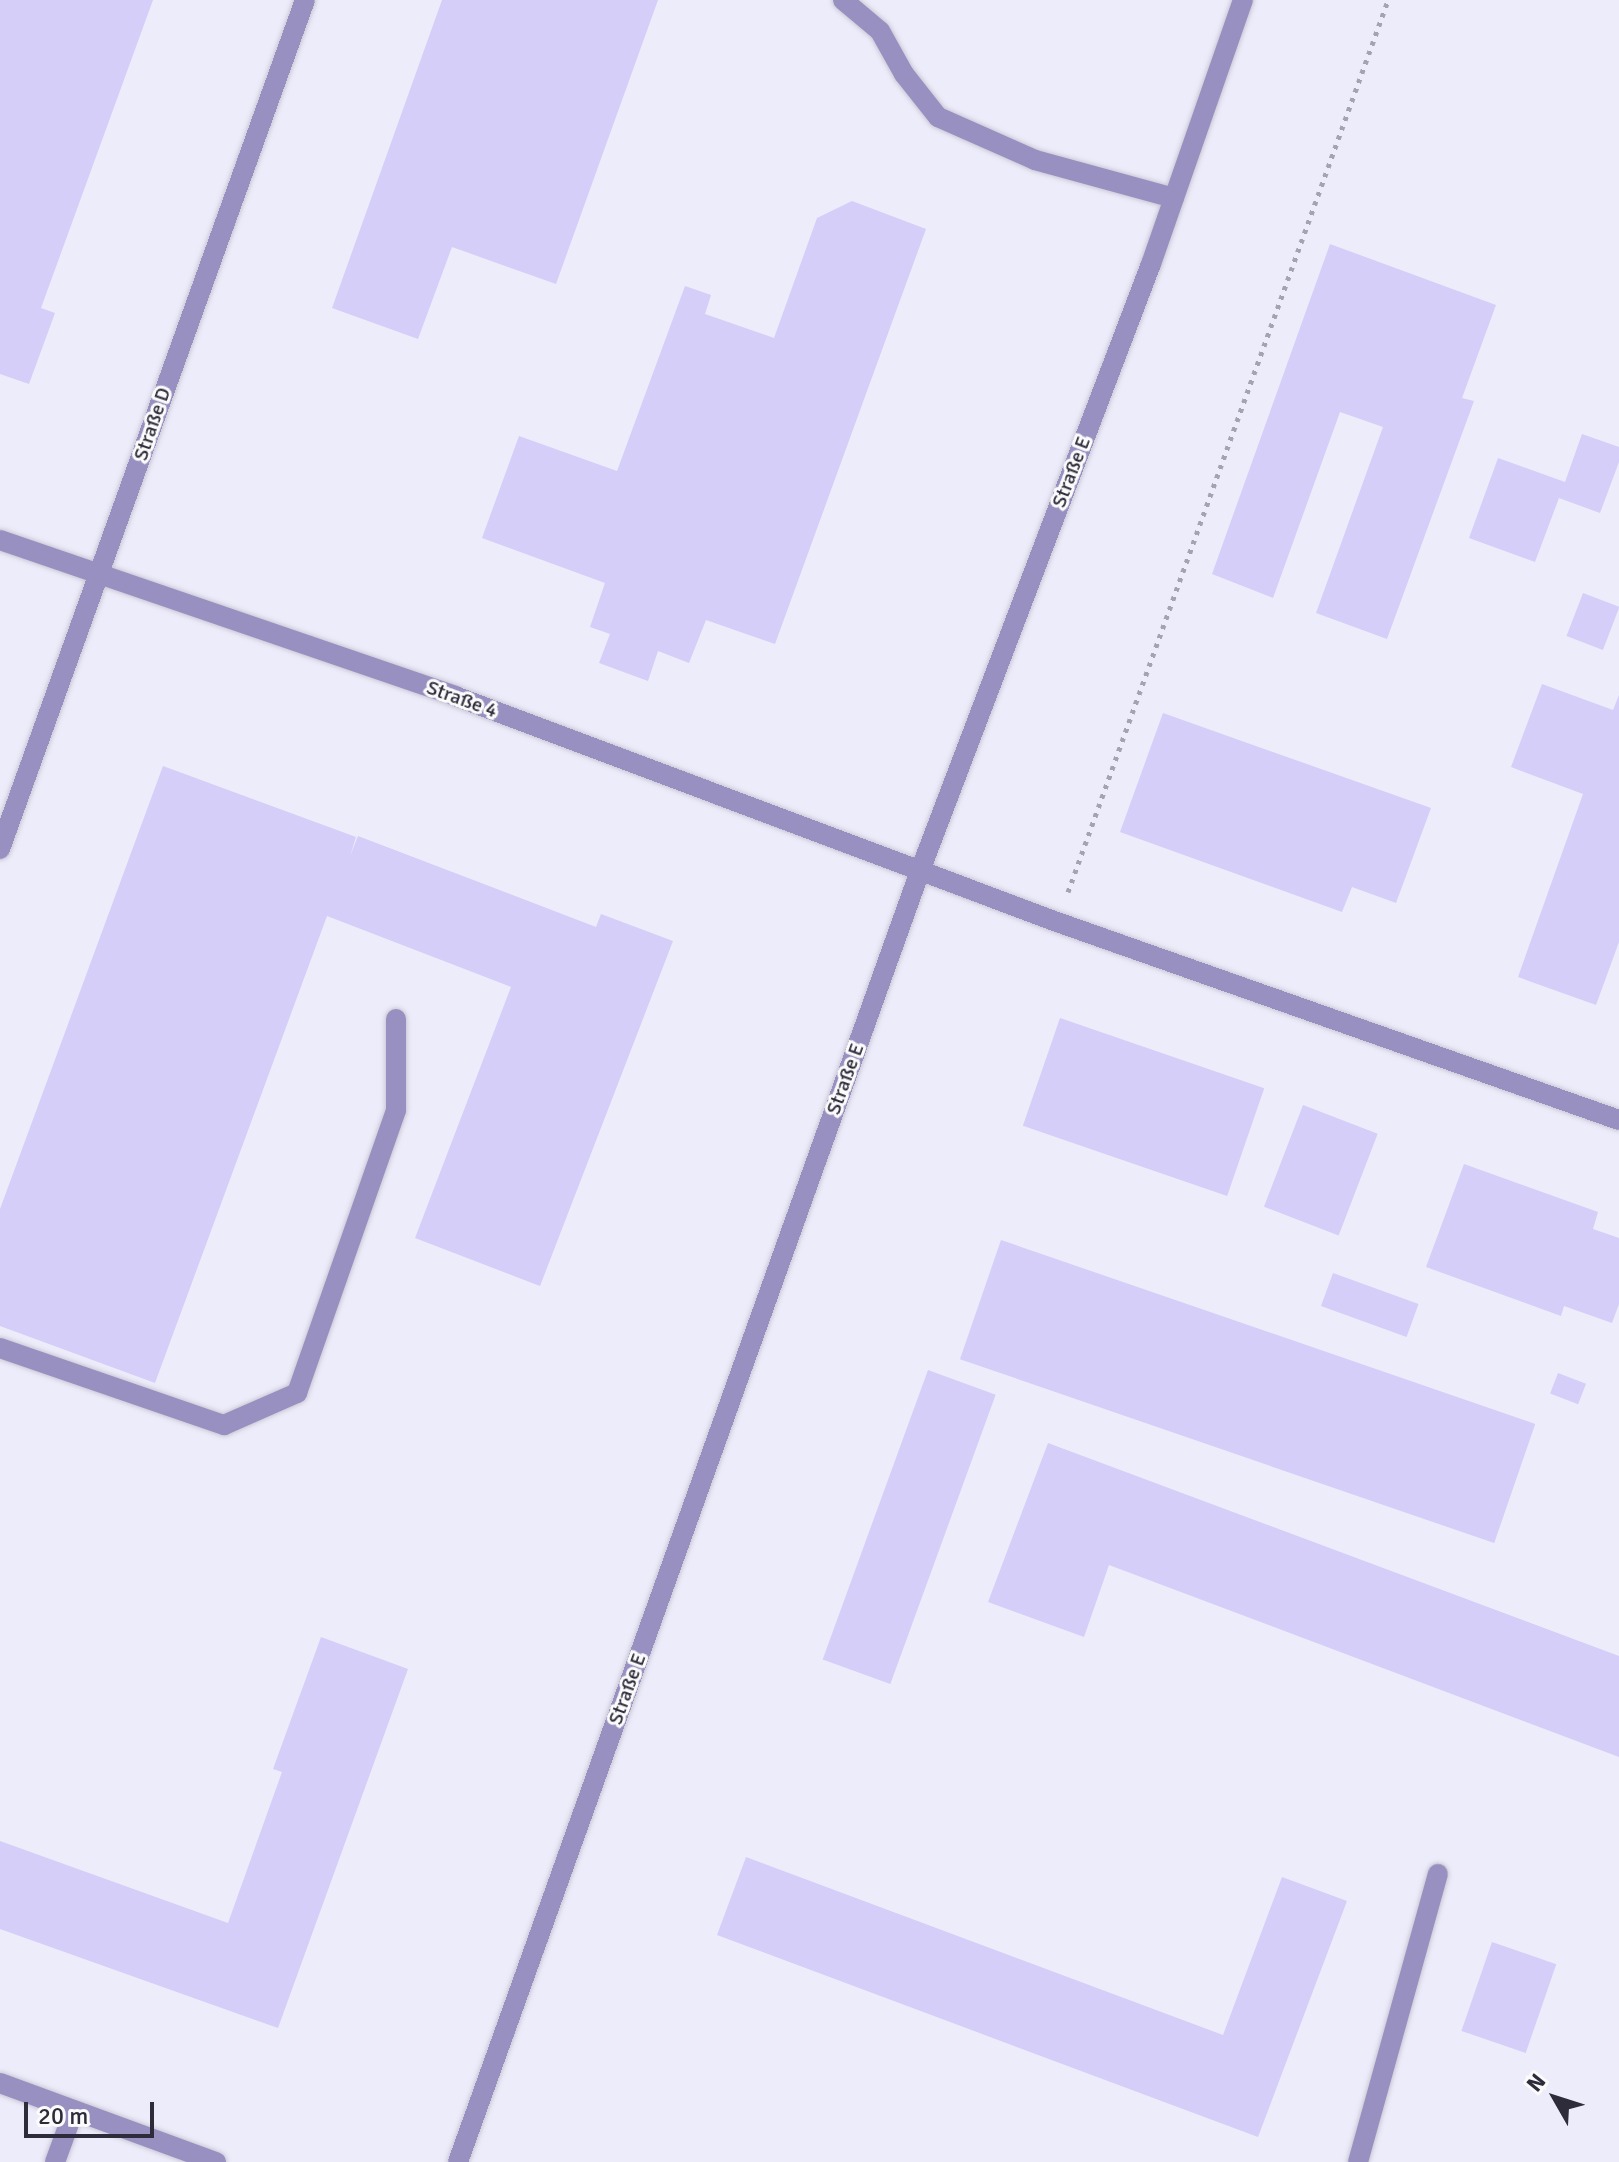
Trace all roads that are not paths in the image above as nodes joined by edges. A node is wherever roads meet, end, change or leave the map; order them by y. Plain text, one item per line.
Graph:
1 (305, 0) edge
2 (843, 0) edge
3 (1243, 0) edge
4 (1174, 198) junction
5 (0, 540) edge
6 (97, 576) junction
7 (0, 849) edge
8 (920, 871) junction
9 (396, 1019) dead end
10 (1619, 1120) edge
11 (0, 1348) edge
12 (1438, 1874) dead end
13 (0, 2083) edge
14 (74, 2110) junction
15 (55, 2162) edge
16 (216, 2162) edge
17 (458, 2162) edge
18 (1358, 2162) edge

1 - 6 lane, Straße D
2 - 4 lane
3 - 4 lane, Straße E
4 - 8 lane, Straße E
5 - 6 lane, Straße 4
6 - 7 lane, Straße D
6 - 8 lane, Straße 4
8 - 10 lane, Straße 4
8 - 17 lane, Straße E
9 - 11 lane
12 - 18 lane
13 - 14 lane
14 - 15 lane
14 - 16 lane

